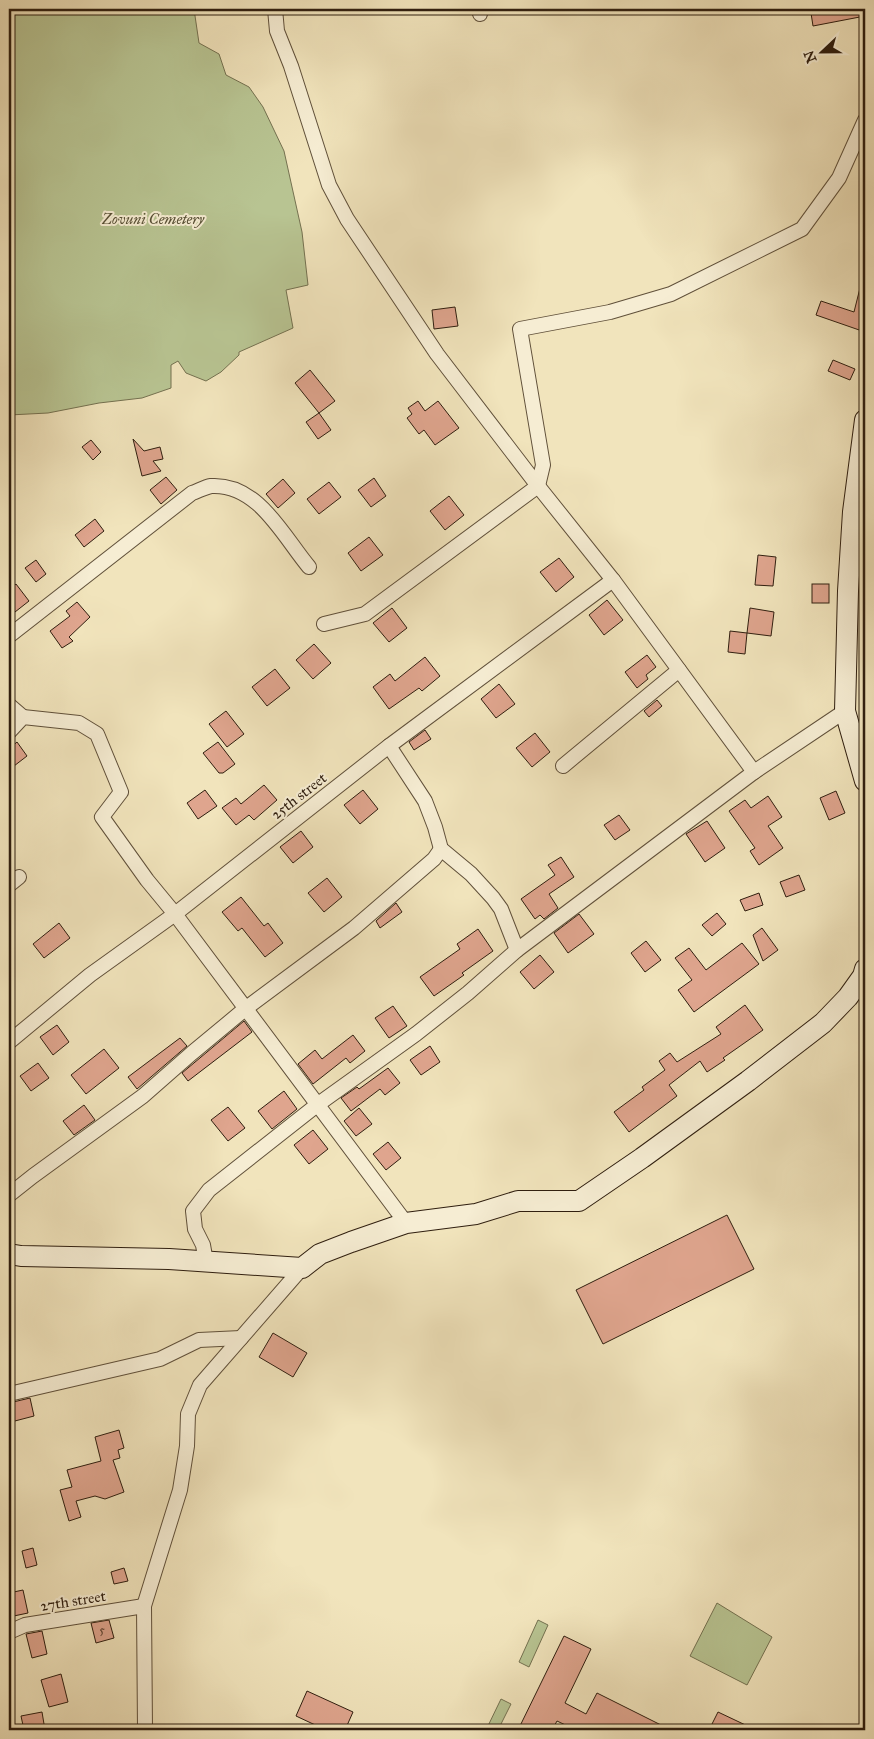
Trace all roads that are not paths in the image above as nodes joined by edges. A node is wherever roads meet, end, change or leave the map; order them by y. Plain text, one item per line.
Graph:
1 (275, 9) edge
2 (865, 120) edge
3 (865, 420) edge
4 (538, 486) junction
5 (309, 567) dead end
6 (612, 580) junction
7 (324, 624) dead end
8 (9, 636) edge
9 (679, 670) junction
10 (9, 705) edge
11 (846, 711) junction
12 (23, 717) junction
13 (9, 732) edge
14 (389, 746) junction
15 (563, 766) dead end
16 (754, 772) junction
17 (865, 781) edge
18 (441, 849) junction
19 (175, 914) junction
20 (517, 950) junction
21 (865, 969) edge
22 (245, 1009) junction
23 (9, 1042) edge
24 (317, 1105) junction
25 (9, 1195) edge
26 (406, 1223) junction
27 (9, 1254) edge
28 (206, 1262) junction
29 (302, 1268) junction
30 (242, 1338) junction
31 (9, 1394) edge
32 (144, 1606) junction
33 (9, 1632) edge
34 (145, 1730) edge

1 - 4 street
2 - 4 street
3 - 11 street
4 - 6 street
4 - 7 street
5 - 8 street
6 - 9 street
6 - 14 street, 25th street
9 - 15 street
9 - 16 street
10 - 12 street
11 - 16 street
11 - 17 street
12 - 13 street
12 - 19 street
14 - 18 street
14 - 19 street, 25th street
16 - 20 street
18 - 20 street
18 - 22 street
19 - 22 street
19 - 23 street, 25th street
20 - 24 street
21 - 26 street
22 - 24 street
22 - 25 street
24 - 26 street
24 - 28 street
26 - 29 street
27 - 28 street
28 - 29 street
29 - 30 street
30 - 31 street
30 - 32 street
32 - 33 street, 27th street
32 - 34 street

